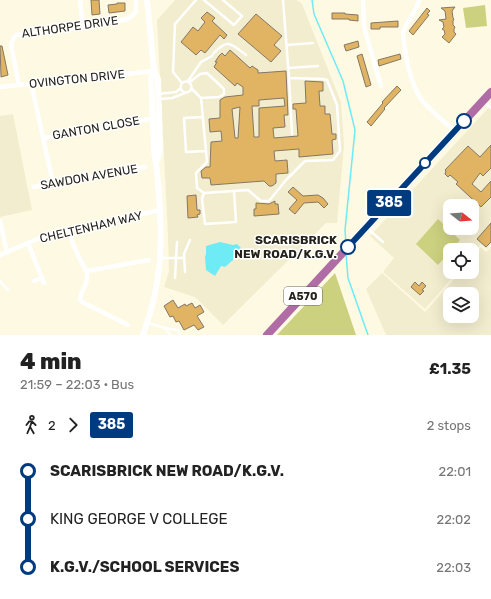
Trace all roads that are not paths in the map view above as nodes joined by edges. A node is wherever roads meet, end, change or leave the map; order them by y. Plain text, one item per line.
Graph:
1 (80, 0) edge
2 (136, 0) edge
3 (147, 0) edge
4 (196, 0) edge
5 (204, 0) edge
6 (223, 0) edge
7 (363, 0) edge
8 (419, 0) edge
9 (282, 1) edge
10 (83, 27) junction
11 (313, 43) dead end
12 (287, 45) junction
13 (246, 55) dead end
14 (318, 66) dead end
15 (288, 68) junction
16 (154, 71) junction
17 (289, 78) junction
18 (189, 82) junction
19 (31, 83) junction
20 (182, 83) junction
21 (19, 84) junction
22 (381, 86) dead end
23 (0, 87) edge
24 (181, 88) junction
25 (192, 89) junction
26 (185, 92) junction
27 (491, 92) edge
28 (155, 96) junction
29 (201, 98) junction
30 (483, 101) junction
31 (491, 108) edge
32 (203, 117) junction
33 (149, 119) dead end
34 (455, 131) junction
35 (292, 134) dead end
36 (44, 138) junction
37 (206, 150) junction
38 (145, 167) dead end
39 (53, 183) junction
40 (34, 187) dead end
41 (234, 191) junction
42 (204, 193) junction
43 (389, 202) junction
44 (160, 210) junction
45 (399, 210) dead end
46 (0, 221) edge
47 (366, 227) junction
48 (69, 230) junction
49 (190, 240) dead end
50 (177, 242) dead end
51 (383, 242) dead end
52 (28, 243) junction
53 (7, 252) junction
54 (0, 255) edge
55 (161, 258) junction
56 (176, 258) junction
57 (184, 258) junction
58 (149, 260) dead end
59 (87, 271) junction
60 (185, 272) dead end
61 (175, 278) dead end
62 (0, 281) edge
63 (34, 281) dead end
64 (8, 290) dead end
65 (147, 323) junction
66 (128, 325) dead end
67 (166, 328) junction
68 (143, 335) edge
69 (170, 335) edge
70 (180, 335) edge
71 (267, 335) edge

1 - 10 street
2 - 10 street, ALTHORPE DRIVE
3 - 16 street
4 - 20 lane
5 - 6 lane
7 - 22 street
8 - 34 street
9 - 12 lane
10 - 21 street, ALTHORPE DRIVE
11 - 12 lane
12 - 15 lane
13 - 18 lane
14 - 15 lane
15 - 17 lane
16 - 19 street, OVINGTON DRIVE
16 - 28 street
17 - 35 lane
17 - 41 lane
18 - 20 lane
18 - 25 lane
18 - 29 lane
19 - 21 street, OVINGTON DRIVE
19 - 36 street
20 - 24 lane
21 - 23 street, OVINGTON DRIVE
24 - 26 lane
24 - 28 lane
25 - 26 lane
25 - 29 lane
26 - 28 lane
27 - 30 highway, A570
28 - 44 street
29 - 32 lane
30 - 31 lane
30 - 34 highway, A570
32 - 37 lane
32 - 37 lane
33 - 36 street, GANTON CLOSE
34 - 43 highway, A570
36 - 39 street
37 - 42 lane
38 - 39 street, SAWDON AVENUE
39 - 40 street, SAWDON AVENUE
41 - 42 lane
41 - 42 lane
43 - 45 lane
43 - 47 highway, A570
44 - 48 street, CHELTENHAM WAY
44 - 55 street
46 - 53 street
47 - 51 lane
47 - 71 highway, A570
48 - 52 street, CHELTENHAM WAY
48 - 59 street
49 - 57 lane
50 - 56 lane
52 - 53 street, CHELTENHAM WAY
52 - 63 street
53 - 54 street, CHELTENHAM WAY
55 - 56 lane
55 - 65 street
56 - 57 lane
56 - 61 lane
57 - 60 lane
58 - 59 street
59 - 66 street
62 - 64 lane
65 - 67 lane
65 - 68 street
67 - 69 lane
67 - 70 lane

